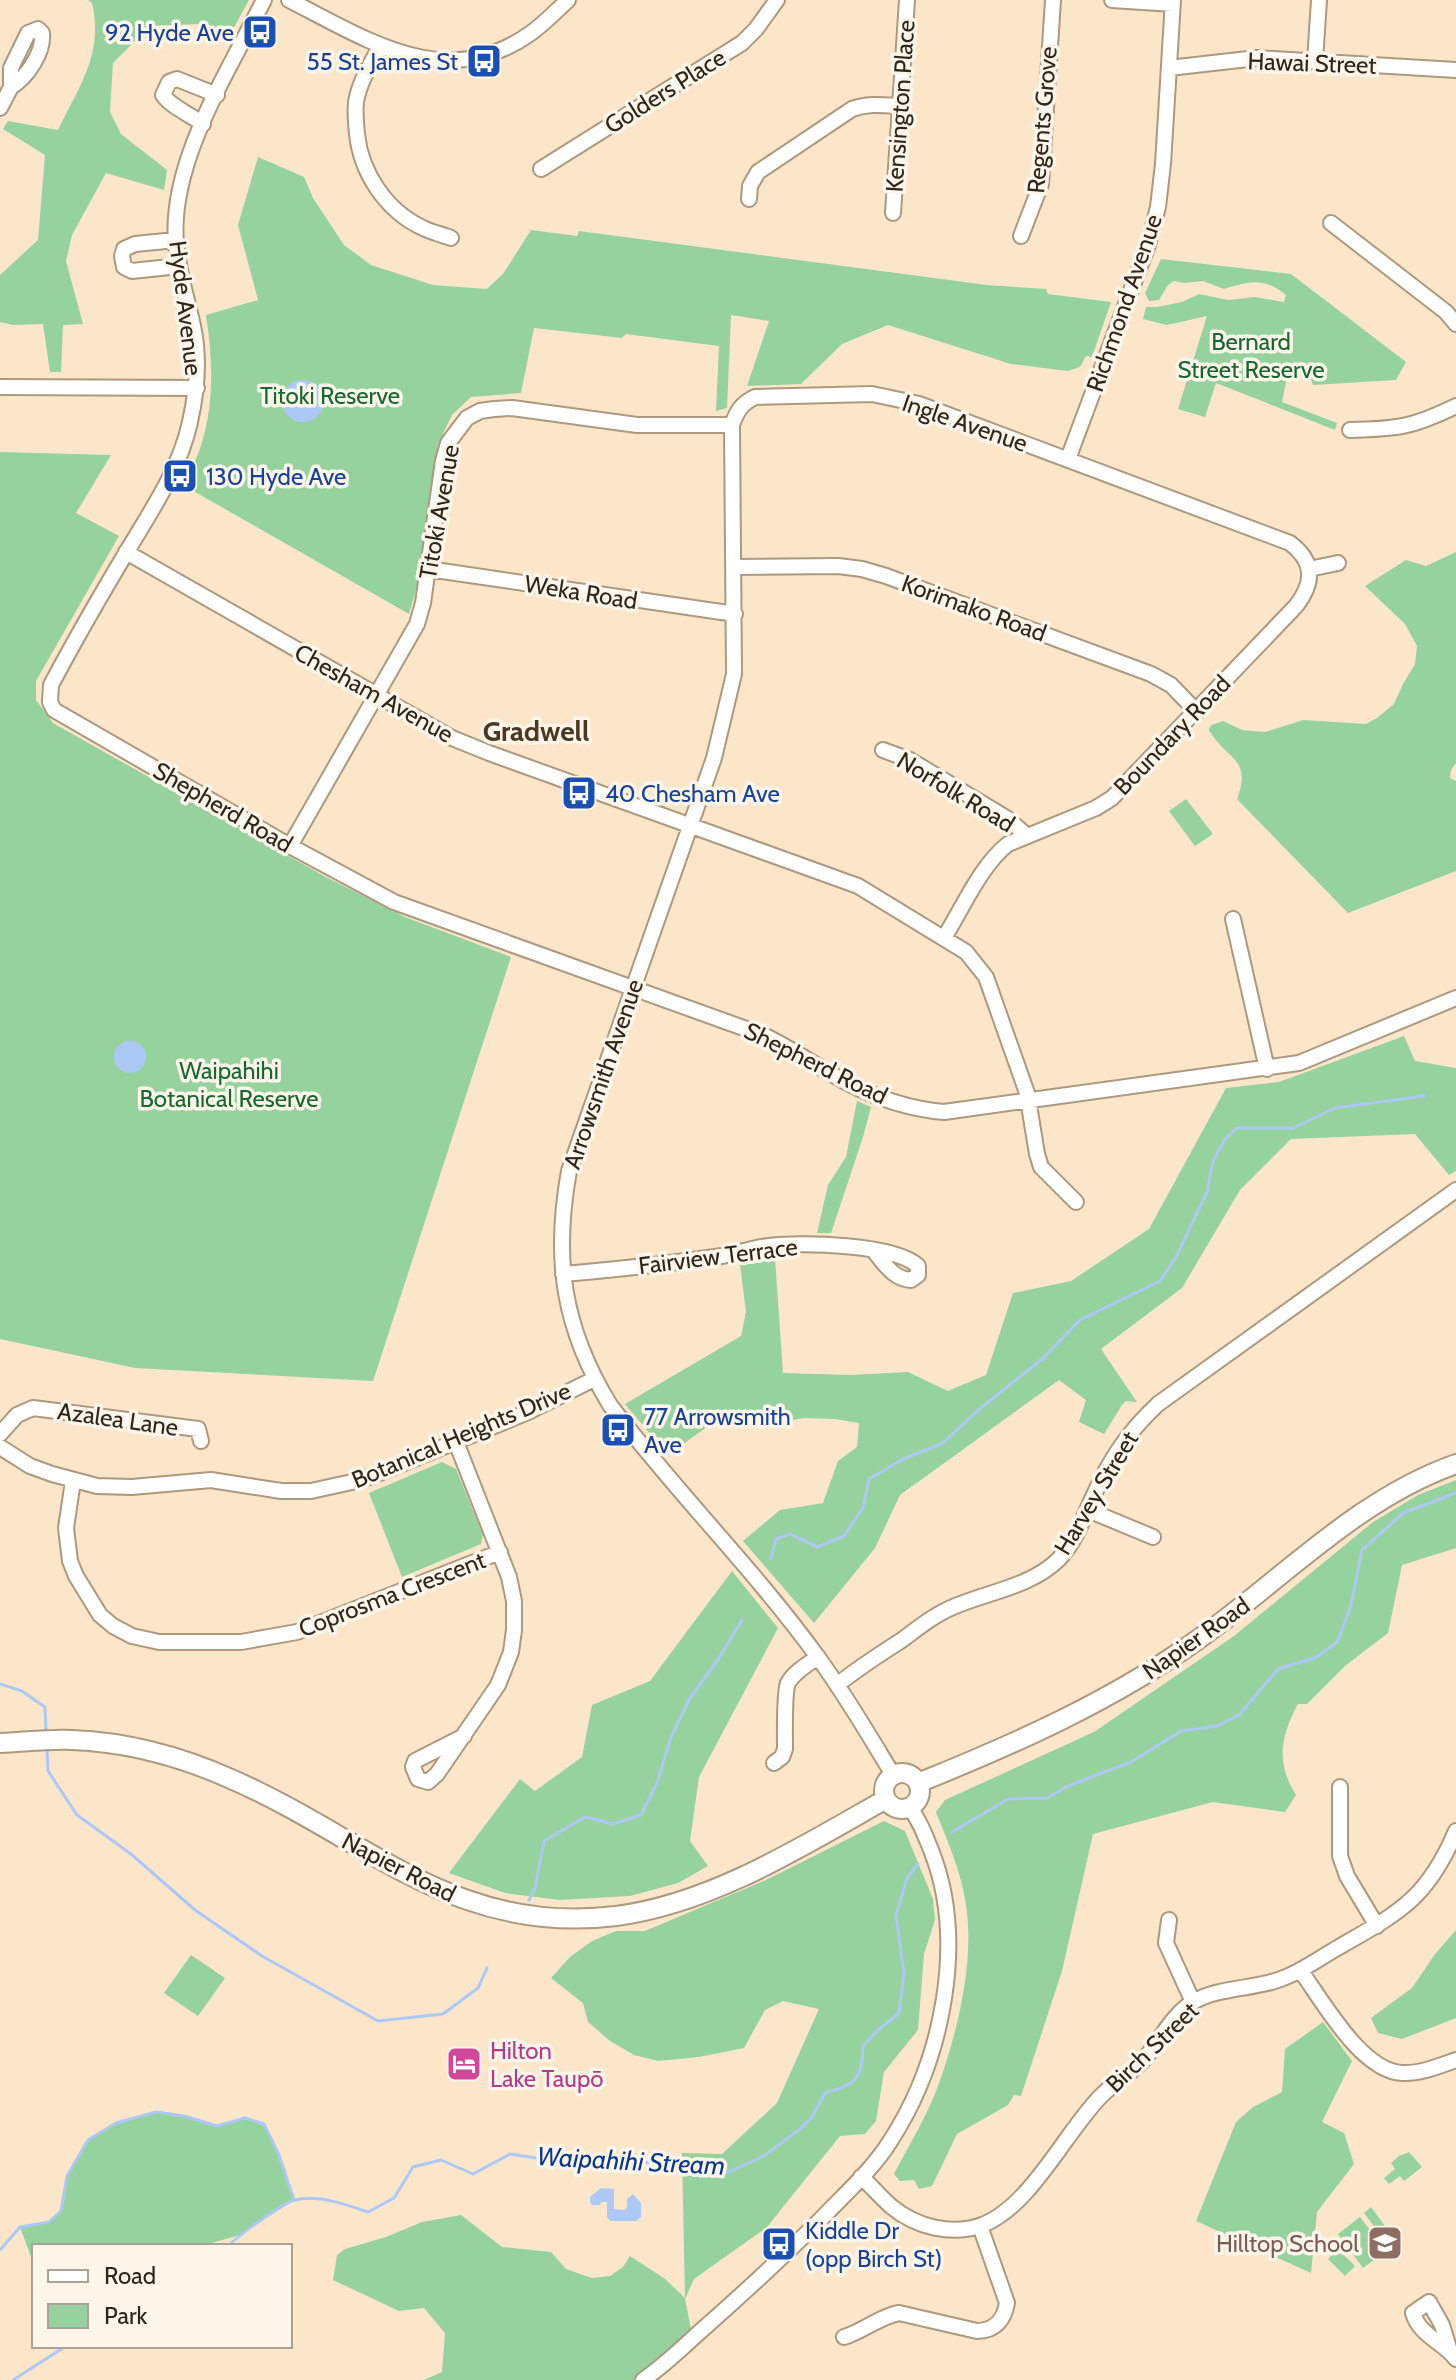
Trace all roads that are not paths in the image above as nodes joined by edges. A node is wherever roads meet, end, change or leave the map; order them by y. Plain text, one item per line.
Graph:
1 (264, 0) edge
2 (289, 0) edge
3 (568, 0) edge
4 (777, 0) edge
5 (907, 0) edge
6 (1053, 0) edge
7 (1112, 0) edge
8 (1319, 0) edge
9 (1173, 2) edge
10 (381, 46) junction
11 (1315, 61) junction
12 (1169, 68) junction
13 (1456, 70) edge
14 (11, 87) dead end
15 (195, 87) junction
16 (217, 95) junction
17 (900, 106) junction
18 (0, 108) edge
19 (184, 110) junction
20 (203, 124) junction
21 (541, 169) dead end
22 (749, 199) dead end
23 (893, 213) dead end
24 (1331, 223) dead end
25 (1021, 236) dead end
26 (451, 238) dead end
27 (176, 240) junction
28 (152, 242) junction
29 (179, 266) junction
30 (155, 268) junction
31 (1456, 324) edge
32 (0, 387) edge
33 (197, 388) junction
34 (1456, 406) edge
35 (732, 425) junction
36 (1350, 430) dead end
37 (1068, 459) junction
38 (126, 552) junction
39 (1338, 563) dead end
40 (733, 567) junction
41 (428, 569) junction
42 (1309, 569) junction
43 (735, 614) junction
44 (49, 695) joint
45 (377, 695) junction
46 (1197, 712) junction
47 (883, 750) dead end
48 (690, 826) junction
49 (1027, 836) junction
50 (290, 846) junction
51 (1233, 919) dead end
52 (944, 938) junction
53 (632, 988) junction
54 (1456, 998) edge
55 (1267, 1069) junction
56 (1030, 1101) junction
57 (1456, 1190) edge
58 (1076, 1202) dead end
59 (873, 1250) dead end
60 (563, 1274) junction
61 (594, 1379) junction
62 (201, 1429) dead end
63 (0, 1434) edge
64 (456, 1442) junction
65 (0, 1447) edge
66 (1456, 1464) edge
67 (73, 1481) junction
68 (1088, 1510) junction
69 (1153, 1537) dead end
70 (500, 1552) junction
71 (818, 1657) junction
72 (837, 1685) junction
73 (464, 1736) dead end
74 (0, 1743) edge
75 (774, 1763) dead end
76 (893, 1775) junction
77 (918, 1783) junction
78 (1340, 1787) dead end
79 (886, 1799) junction
80 (909, 1807) junction
81 (1456, 1831) edge
82 (1169, 1920) dead end
83 (1377, 1926) junction
84 (1300, 1970) junction
85 (1193, 2002) junction
86 (1456, 2060) edge
87 (861, 2177) junction
88 (980, 2226) junction
89 (844, 2337) dead end
90 (643, 2380) edge

1 - 16 street, Hyde Avenue
2 - 10 street
3 - 10 street
4 - 21 street, Golders Place
5 - 17 street, Kensington Place
6 - 25 street, Regents Grove
7 - 9 street
8 - 11 street
9 - 12 street, Richmond Avenue
10 - 26 street
11 - 12 street, Hawai Street
11 - 13 street, Hawai Street
12 - 37 street, Richmond Avenue
14 - 18 street
15 - 16 street
15 - 19 street
15 - 19 street
16 - 20 street, Hyde Avenue
17 - 22 street
17 - 23 street, Kensington Place
19 - 20 street
20 - 27 street, Hyde Avenue
24 - 31 street
27 - 28 street
27 - 29 street, Hyde Avenue
28 - 30 street
28 - 30 street
29 - 30 street
29 - 33 street, Hyde Avenue
32 - 33 street
33 - 38 street, Hyde Avenue
34 - 36 street
35 - 37 street, Ingle Avenue
35 - 40 street, Arrowsmith Avenue
35 - 41 street, Titoki Avenue
37 - 42 street
38 - 44 street, Hyde Avenue
38 - 45 street, Chesham Avenue
39 - 42 street
40 - 43 street, Arrowsmith Avenue
40 - 46 street, Korimako Road
41 - 43 street, Weka Road
41 - 45 street, Titoki Avenue
42 - 46 street, Boundary Road
43 - 48 street, Arrowsmith Avenue
44 - 50 street, Shepherd Road
45 - 48 street, Chesham Avenue
45 - 50 street, Titoki Avenue
46 - 49 street, Boundary Road
47 - 49 street, Norfolk Road
48 - 52 street, Chesham Avenue
48 - 53 street, Arrowsmith Avenue
49 - 52 street, Boundary Road
50 - 53 street, Shepherd Road
51 - 55 street
52 - 56 street, Chesham Avenue
53 - 56 street, Shepherd Road
53 - 60 street, Arrowsmith Avenue
54 - 55 street, Shepherd Road
55 - 56 street, Shepherd Road
56 - 58 street, Chesham Avenue
57 - 68 street, Harvey Street
59 - 60 street, Fairview Terrace
60 - 61 street, Arrowsmith Avenue
61 - 64 street, Botanical Heights Drive
61 - 71 street, Arrowsmith Avenue
62 - 63 street, Azalea Lane
64 - 67 street, Botanical Heights Drive
64 - 70 street
65 - 67 street, Botanical Heights Drive
66 - 77 main road, Napier Road
67 - 70 street, Coprosma Crescent
68 - 69 street
68 - 72 street, Harvey Street
70 - 73 street
71 - 72 street, Arrowsmith Avenue
71 - 75 street
72 - 76 street, Arrowsmith Avenue
74 - 79 main road, Napier Road
76 - 77 main road
76 - 79 main road
77 - 80 main road
78 - 83 street
79 - 80 main road
80 - 87 street
81 - 83 street, Birch Street
82 - 85 street
83 - 84 street, Birch Street
84 - 85 street, Birch Street
84 - 86 street
85 - 88 street, Birch Street
87 - 88 street, Birch Street
87 - 90 street
88 - 89 street

